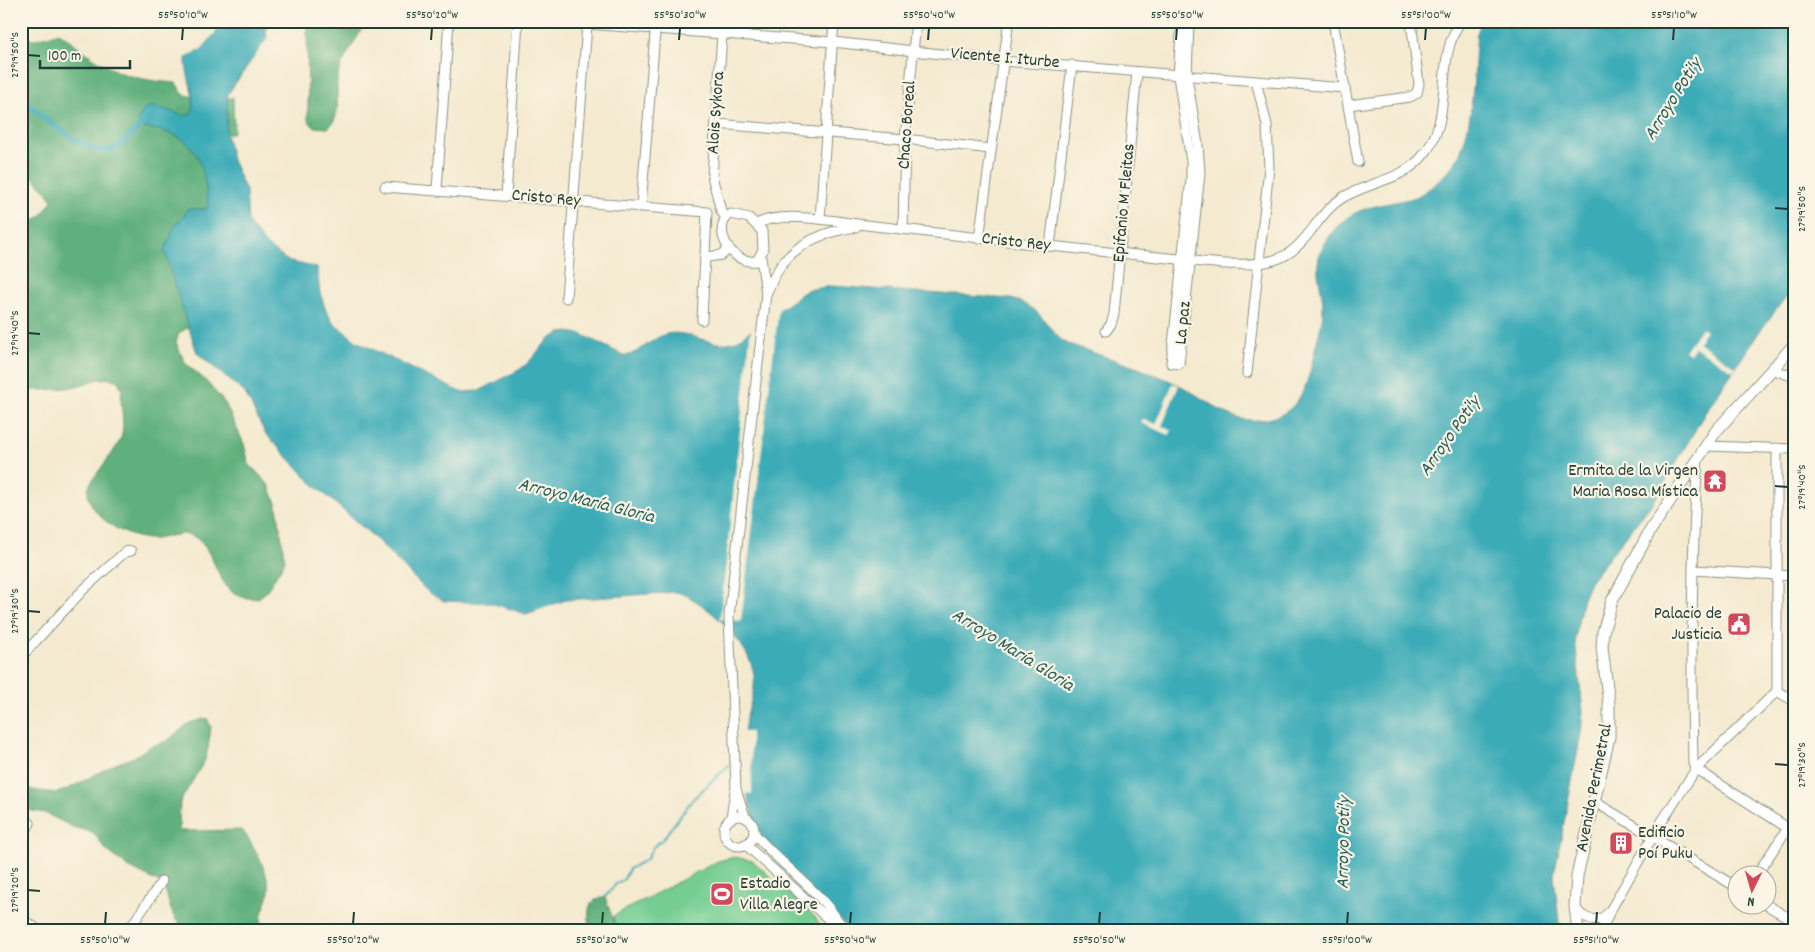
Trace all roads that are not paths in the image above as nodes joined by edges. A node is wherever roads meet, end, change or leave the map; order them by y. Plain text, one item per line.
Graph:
1 (449, 21) edge
2 (518, 21) edge
3 (546, 21) edge
4 (723, 21) edge
5 (834, 21) edge
6 (916, 21) edge
7 (1009, 21) edge
8 (1182, 21) edge
9 (1189, 21) edge
10 (1334, 21) edge
11 (1410, 21) edge
12 (1461, 21) edge
13 (586, 25) junction
14 (656, 26) edge
15 (723, 35) junction
16 (833, 42) junction
17 (914, 50) junction
18 (1003, 61) junction
19 (1072, 65) junction
20 (1137, 72) junction
21 (1182, 76) junction
22 (1256, 81) junction
23 (1345, 88) junction
24 (1348, 105) junction
25 (716, 124) junction
26 (825, 132) junction
27 (905, 139) junction
28 (991, 149) junction
29 (1358, 162) dead end
30 (385, 187) dead end
31 (437, 189) junction
32 (506, 196) junction
33 (573, 202) junction
34 (641, 206) junction
35 (728, 216) junction
36 (820, 219) junction
37 (773, 220) junction
38 (757, 224) junction
39 (868, 225) junction
40 (903, 229) junction
41 (763, 235) junction
42 (979, 239) junction
43 (1050, 246) junction
44 (728, 249) junction
45 (1120, 253) junction
46 (707, 256) junction
47 (761, 257) junction
48 (1186, 259) junction
49 (748, 262) junction
50 (1260, 263) junction
51 (762, 276) junction
52 (766, 294) junction
53 (566, 298) dead end
54 (702, 320) dead end
55 (1106, 331) dead end
56 (1794, 345) edge
57 (1772, 369) junction
58 (1247, 373) dead end
59 (1794, 377) edge
60 (1706, 446) junction
61 (1777, 448) junction
62 (1794, 449) edge
63 (1698, 458) junction
64 (131, 551) dead end
65 (1693, 570) junction
66 (1777, 576) junction
67 (1794, 576) edge
68 (21, 657) edge
69 (1777, 690) junction
70 (1794, 701) edge
71 (1696, 769) junction
72 (736, 788) junction
73 (1595, 802) junction
74 (745, 817) junction
75 (731, 818) junction
76 (1794, 818) edge
77 (30, 823) dead end
78 (1791, 830) edge
79 (754, 832) junction
80 (1653, 836) junction
81 (21, 839) edge
82 (745, 844) junction
83 (1765, 864) edge
84 (162, 881) dead end
85 (1728, 882) edge
86 (1575, 906) junction
87 (1610, 911) junction
88 (1778, 912) edge
89 (21, 918) edge
90 (1794, 922) edge
91 (40, 931) edge
92 (128, 931) edge
93 (836, 931) edge
94 (844, 931) edge
95 (1578, 931) edge
96 (1601, 931) edge

1 - 31 street
2 - 32 street
3 - 13 street, Vicente I. Iturbe
4 - 15 street, Alois Sykora
5 - 16 street
6 - 17 street, Chaco Boreal
7 - 18 street
8 - 21 street, La paz
9 - 21 street, La paz
10 - 23 street
11 - 24 street
12 - 50 street
13 - 14 street, Vicente I. Iturbe
13 - 33 street
14 - 15 street, Vicente I. Iturbe
14 - 34 street
15 - 16 street, Vicente I. Iturbe
15 - 25 street, Alois Sykora
16 - 17 street, Vicente I. Iturbe
16 - 26 street
17 - 18 street, Vicente I. Iturbe
17 - 27 street, Chaco Boreal
18 - 19 street, Vicente I. Iturbe
18 - 28 street
19 - 20 street, Vicente I. Iturbe
19 - 43 street
20 - 21 street, Vicente I. Iturbe
20 - 45 street, Epifanio M Fleitas
21 - 22 street, Vicente I. Iturbe
21 - 48 street, La paz
22 - 23 street, Vicente I. Iturbe
22 - 50 street
23 - 24 street
24 - 29 street
25 - 26 street
25 - 35 street, Alois Sykora
26 - 27 street
26 - 36 street
27 - 28 street
27 - 40 street, Chaco Boreal
28 - 42 street
30 - 31 street, Cristo Rey
31 - 32 street, Cristo Rey
32 - 33 street, Cristo Rey
33 - 34 street, Cristo Rey
33 - 53 street
34 - 46 street, Cristo Rey
35 - 38 street
35 - 44 street
36 - 37 street, Cristo Rey
36 - 39 street, Cristo Rey
37 - 38 street, Cristo Rey
37 - 41 street
38 - 41 street
39 - 40 street, Cristo Rey
39 - 52 street
40 - 42 street, Cristo Rey
41 - 47 street
42 - 43 street, Cristo Rey
43 - 45 street, Cristo Rey
44 - 46 street
44 - 49 street
45 - 48 street, Cristo Rey
45 - 55 street, Epifanio M Fleitas
46 - 54 street
47 - 49 street
47 - 51 street
48 - 48 street, La paz
48 - 50 street, Cristo Rey
49 - 51 street
50 - 58 street
51 - 52 street
52 - 72 street
56 - 57 main road, Avenida Perimetral
57 - 59 street
57 - 60 main road, Avenida Perimetral
60 - 61 street
60 - 63 main road, Avenida Perimetral
61 - 62 street
61 - 66 street
63 - 65 street
63 - 73 main road, Avenida Perimetral
64 - 68 street
65 - 66 street
65 - 71 street
66 - 67 street
66 - 69 street
69 - 70 street
69 - 71 street
71 - 78 street
71 - 80 street
72 - 74 street
72 - 75 street
73 - 80 street
73 - 86 main road, Avenida Perimetral
74 - 75 street
74 - 79 street
75 - 82 street
76 - 78 street
77 - 81 street
78 - 83 street
79 - 82 street
79 - 94 street
80 - 85 street
80 - 87 street
82 - 93 street
84 - 92 street
86 - 87 street
86 - 95 main road, Avenida Perimetral
87 - 96 street
88 - 90 street
89 - 91 street

